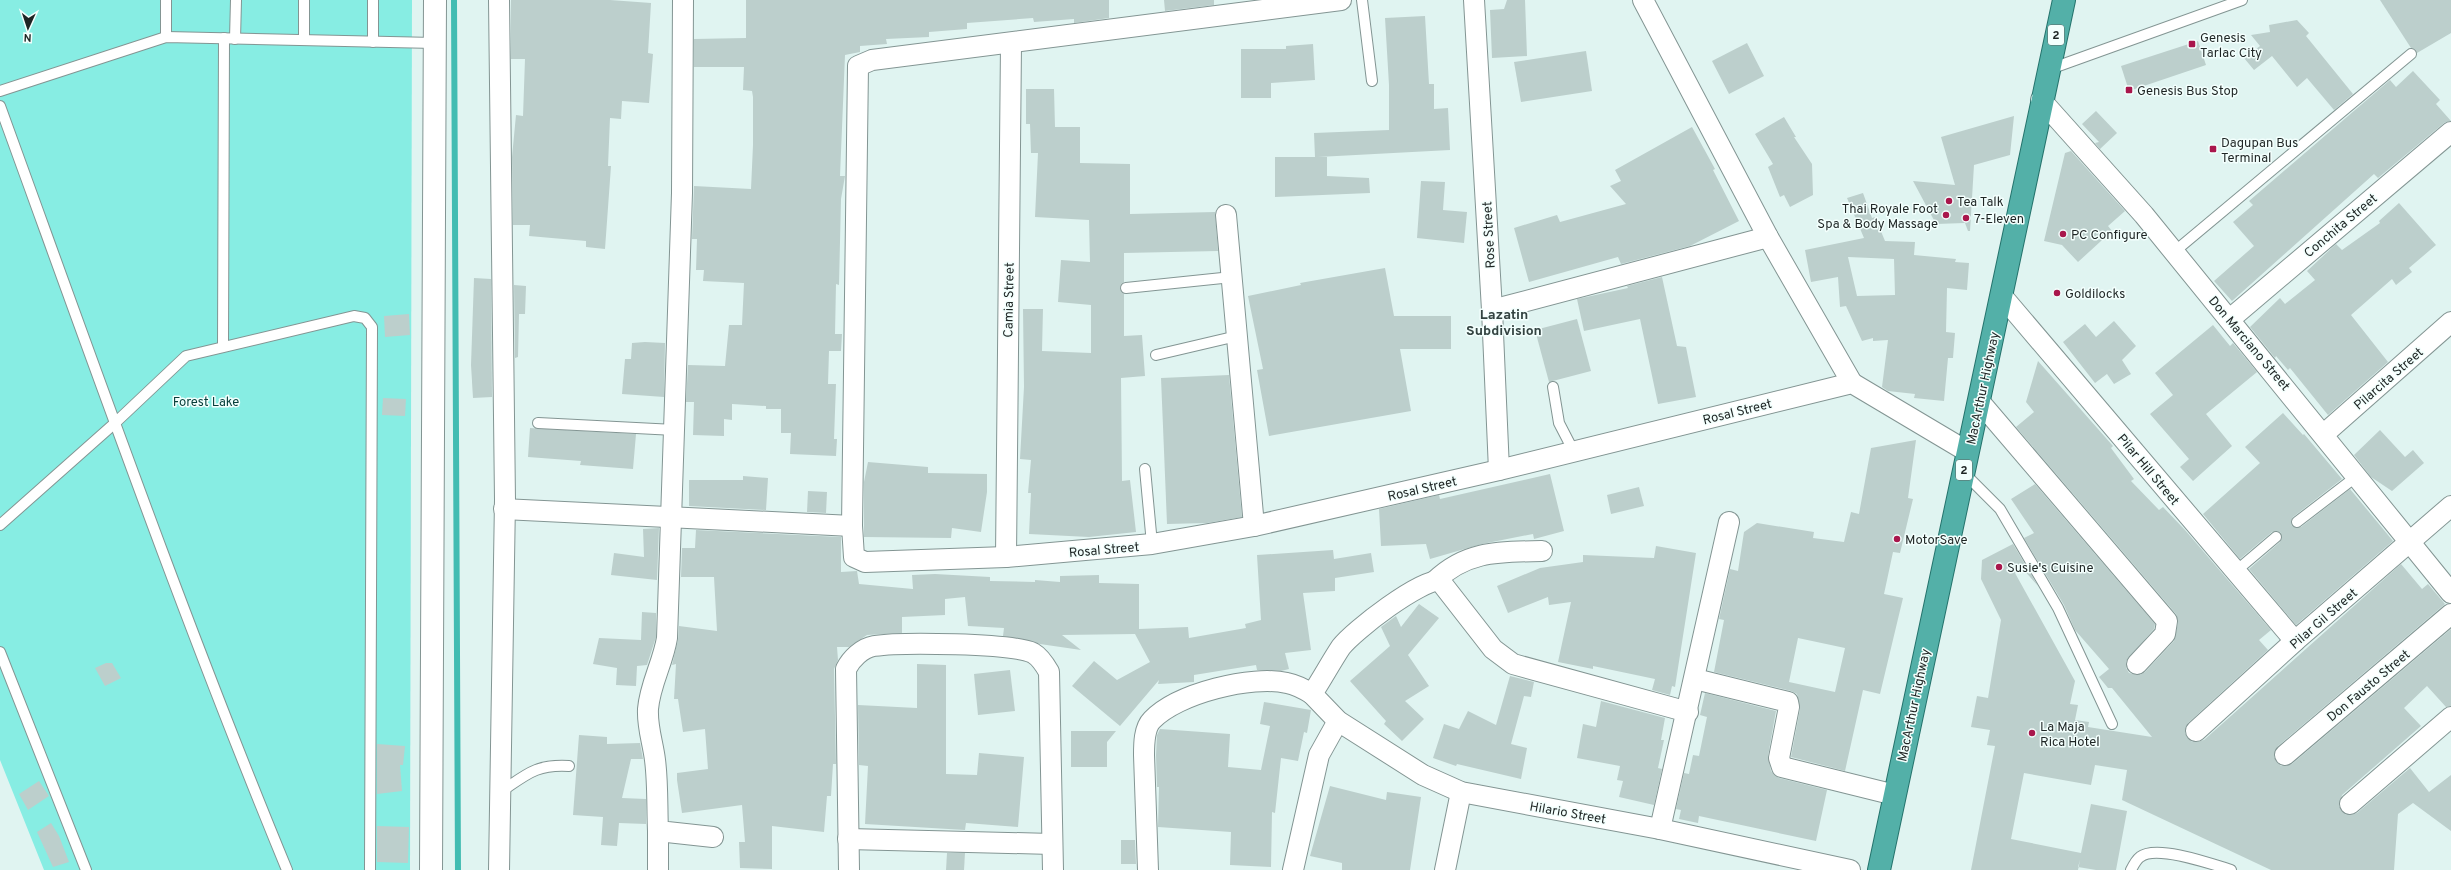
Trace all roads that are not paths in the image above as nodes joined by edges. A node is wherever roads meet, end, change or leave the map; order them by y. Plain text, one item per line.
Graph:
1 (166, 0) edge
2 (236, 0) edge
3 (304, 0) edge
4 (373, 0) edge
5 (435, 0) edge
6 (499, 0) edge
7 (683, 0) edge
8 (1341, 0) edge
9 (1362, 0) edge
10 (1474, 0) edge
11 (1643, 0) edge
12 (2064, 0) edge
13 (2242, 0) edge
14 (166, 37) junction
15 (224, 38) junction
16 (235, 39) junction
17 (304, 40) junction
18 (373, 42) junction
19 (435, 43) junction
20 (1010, 44) junction
21 (2412, 54) dead end
22 (2049, 70) junction
23 (1372, 81) dead end
24 (0, 91) edge
25 (2041, 100) junction
26 (0, 106) edge
27 (2451, 132) edge
28 (1226, 215) dead end
29 (1768, 237) junction
30 (2174, 252) junction
31 (1232, 277) junction
32 (1126, 288) dead end
33 (2002, 296) junction
34 (1492, 310) junction
35 (2230, 319) junction
36 (2451, 322) edge
37 (1237, 336) junction
38 (223, 346) junction
39 (1156, 355) dead end
40 (1852, 383) junction
41 (1553, 388) dead end
42 (1979, 401) junction
43 (115, 423) junction
44 (538, 423) dead end
45 (675, 430) junction
46 (2324, 434) junction
47 (1574, 452) junction
48 (1968, 452) junction
49 (1144, 469) dead end
50 (1499, 470) junction
51 (1964, 473) junction
52 (2358, 476) junction
53 (2451, 506) edge
54 (504, 509) junction
55 (673, 518) junction
56 (1729, 522) dead end
57 (2297, 522) dead end
58 (0, 525) edge
59 (852, 526) junction
60 (1254, 526) junction
61 (2276, 537) dead end
62 (2411, 542) junction
63 (1152, 544) junction
64 (1542, 551) dead end
65 (1006, 557) junction
66 (2236, 571) junction
67 (1435, 580) junction
68 (2451, 592) edge
69 (2451, 614) edge
70 (2295, 641) junction
71 (0, 652) edge
72 (2137, 664) dead end
73 (1695, 680) junction
74 (1312, 694) junction
75 (1688, 712) junction
76 (2451, 717) edge
77 (1338, 722) junction
78 (2112, 724) dead end
79 (2196, 732) dead end
80 (2285, 755) dead end
81 (569, 766) dead end
82 (1461, 792) junction
83 (499, 793) junction
84 (1894, 794) junction
85 (2350, 804) dead end
86 (1660, 829) junction
87 (658, 831) junction
88 (713, 836) dead end
89 (848, 839) junction
90 (1052, 844) junction
91 (86, 870) edge
92 (286, 870) edge
93 (370, 870) edge
94 (431, 870) edge
95 (499, 870) edge
96 (658, 870) edge
97 (848, 870) edge
98 (1053, 870) edge
99 (1148, 870) edge
100 (1293, 870) edge
101 (1445, 870) edge
102 (1850, 870) edge
103 (1879, 870) edge
104 (2131, 870) edge
105 (2231, 870) edge

1 - 14 lane
2 - 16 lane
3 - 17 lane
4 - 18 lane
5 - 19 street
6 - 54 street
7 - 45 street
8 - 20 street
9 - 23 lane
10 - 34 street, Rose Street
11 - 29 street
12 - 22 highway, MacArthur Highway / 2
13 - 22 lane
14 - 15 lane
14 - 24 lane
15 - 16 lane
15 - 38 lane
16 - 17 lane
17 - 18 lane
18 - 19 lane
19 - 94 street
20 - 59 street
20 - 65 street, Camia Street
21 - 30 lane
22 - 25 highway, MacArthur Highway / 2
25 - 30 street, Don Marciano Street
25 - 33 highway, MacArthur Highway / 2
26 - 43 lane
27 - 35 street, Conchita Street
28 - 31 street
29 - 34 street
29 - 40 street
30 - 35 street, Don Marciano Street
31 - 32 lane
31 - 37 street
33 - 42 highway, MacArthur Highway / 2
33 - 66 street, Pilar Hill Street
34 - 50 street, Rose Street
35 - 46 street, Don Marciano Street
36 - 46 street, Pilarcita Street
37 - 39 lane
37 - 60 street
38 - 43 lane
38 - 93 lane
40 - 47 street, Rosal Street
40 - 48 street
41 - 47 lane
42 - 48 highway, MacArthur Highway / 2
42 - 72 street
43 - 58 lane
43 - 92 lane
44 - 45 lane
45 - 55 street
46 - 52 street, Don Marciano Street
47 - 50 street, Rosal Street
48 - 51 highway, MacArthur Highway / 2
49 - 63 lane
50 - 60 street, Rosal Street
51 - 78 lane
51 - 84 highway, MacArthur Highway / 2
52 - 57 lane
52 - 62 street, Don Marciano Street
53 - 62 street, Pilar Gil Street
54 - 55 street
54 - 83 street
55 - 59 street
55 - 87 street
56 - 73 street
59 - 65 street, Rosal Street
60 - 63 street, Rosal Street
61 - 66 lane
62 - 68 street, Don Marciano Street
62 - 70 street, Pilar Gil Street
63 - 65 street, Rosal Street
64 - 67 street
66 - 70 street, Pilar Hill Street
67 - 74 street
67 - 75 street
69 - 80 street, Don Fausto Street
70 - 79 street, Pilar Gil Street
71 - 91 lane
73 - 75 street
73 - 84 street
74 - 77 street, Hilario Street
74 - 99 street, Hilario Street
75 - 86 street
76 - 85 street
77 - 82 street, Hilario Street
77 - 100 street
81 - 83 lane
82 - 86 street, Hilario Street
82 - 101 street
83 - 95 street
84 - 103 highway, MacArthur Highway / 2
86 - 102 street, Hilario Street
87 - 88 street
87 - 96 street
89 - 90 street
89 - 90 street
89 - 97 street
90 - 98 street
104 - 105 lane

